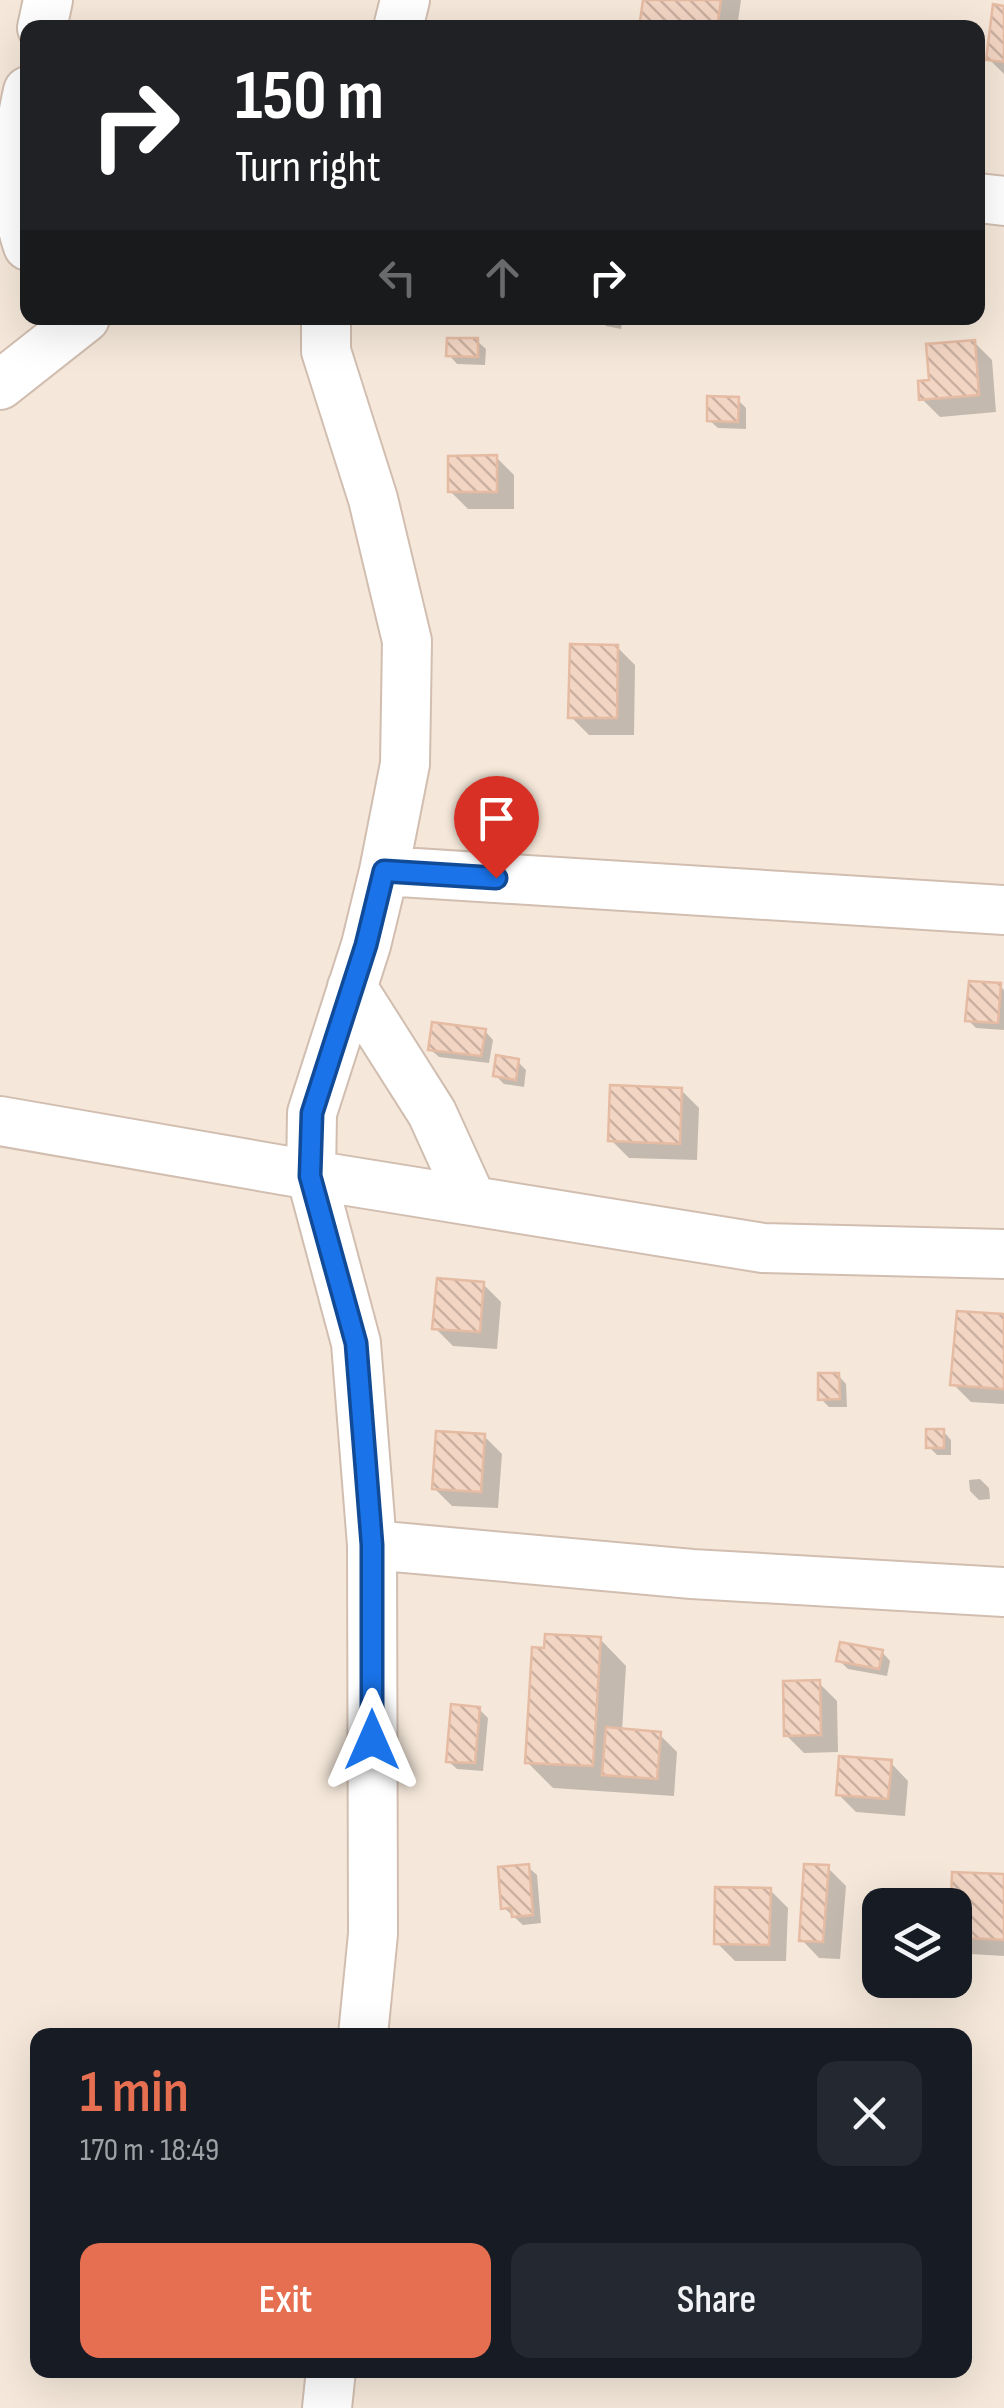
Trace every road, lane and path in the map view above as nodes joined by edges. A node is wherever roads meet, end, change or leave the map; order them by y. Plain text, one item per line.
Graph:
1 (20, 125) edge
2 (20, 193) edge
3 (65, 325) edge
4 (326, 325) edge
5 (0, 385) edge
6 (384, 871) junction
7 (1004, 910) edge
8 (352, 987) junction
9 (0, 1120) edge
10 (310, 1176) junction
11 (472, 1201) junction
12 (1004, 1254) edge
13 (372, 1545) junction
14 (1004, 1592) edge
15 (364, 2028) edge
16 (330, 2378) edge
17 (327, 2408) edge

1 - 2 street
3 - 5 street
4 - 6 street
6 - 7 street
6 - 8 street
8 - 10 street
8 - 11 street
9 - 10 street
10 - 11 street
10 - 13 street
11 - 12 street
13 - 14 street
13 - 15 street
16 - 17 street

